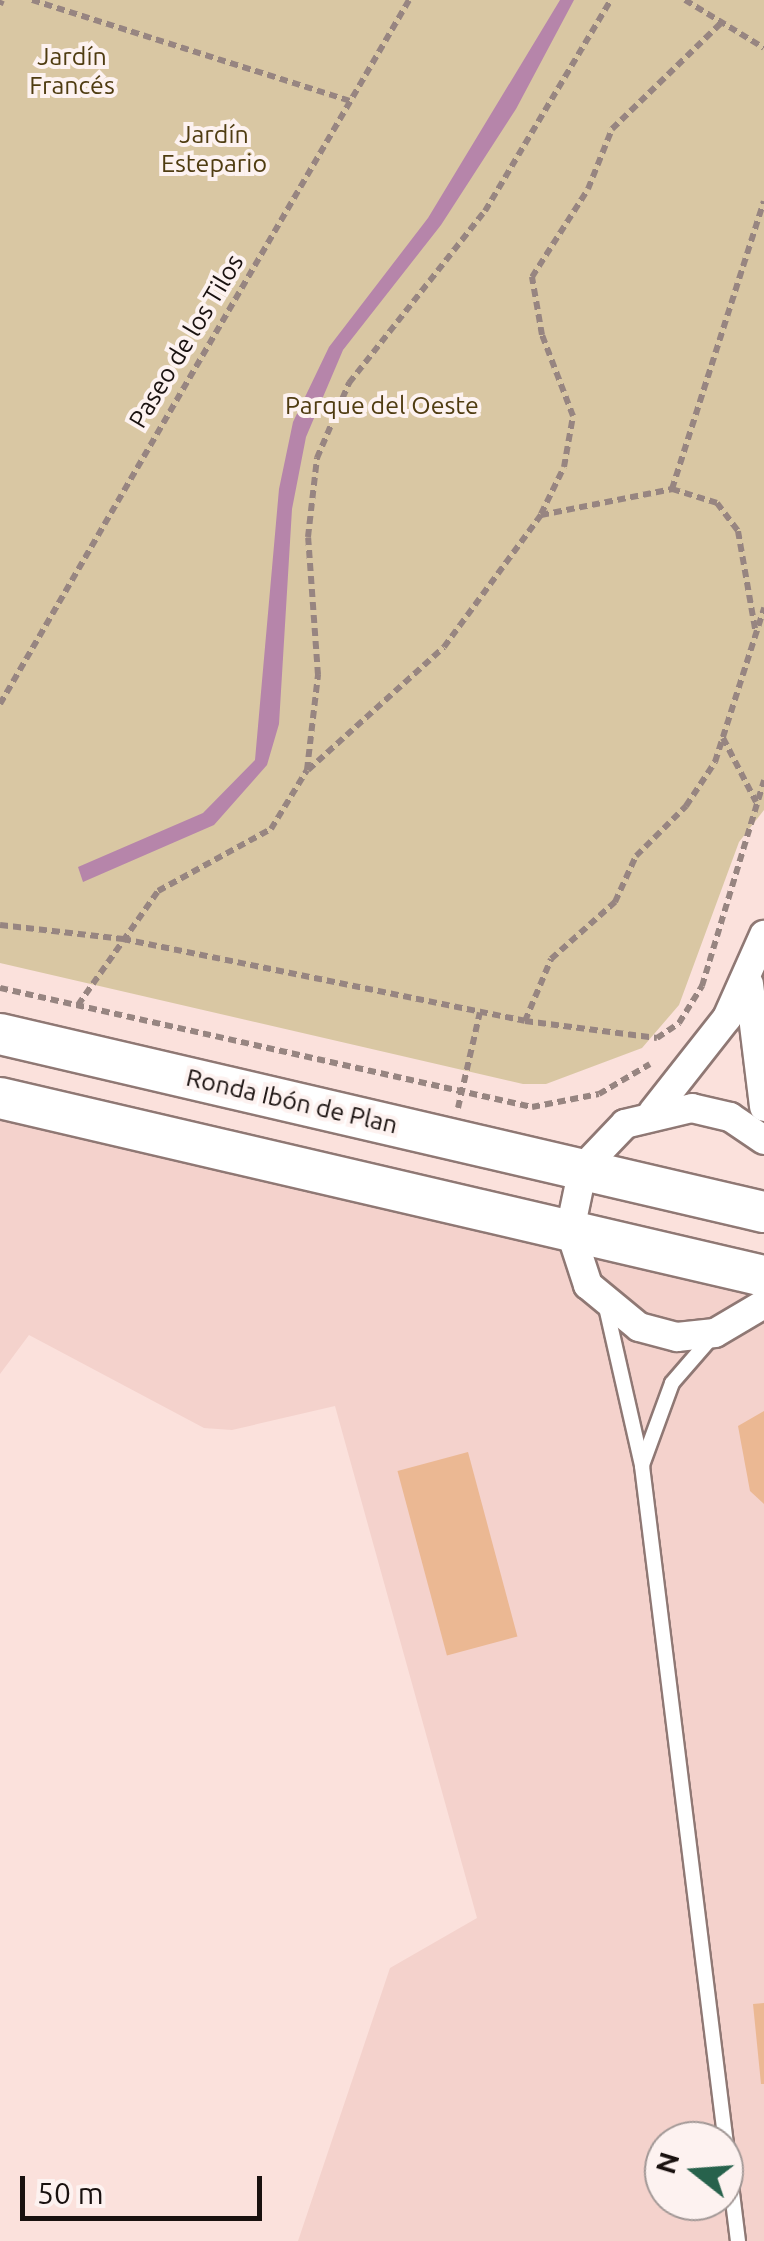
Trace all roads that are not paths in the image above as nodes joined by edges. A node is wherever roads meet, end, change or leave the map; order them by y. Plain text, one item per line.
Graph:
1 (764, 935) edge
2 (749, 983) junction
3 (0, 1034) edge
4 (0, 1098) edge
5 (764, 1107) edge
6 (653, 1112) junction
7 (764, 1140) edge
8 (584, 1168) junction
9 (764, 1212) edge
10 (570, 1230) junction
11 (764, 1276) edge
12 (764, 1304) edge
13 (606, 1306) junction
14 (715, 1333) junction
15 (642, 1466) junction
16 (738, 2241) edge

1 - 2 street
2 - 5 street
2 - 6 street
3 - 8 main road, Ronda Ibón de Plan
4 - 10 main road
6 - 7 street
6 - 8 street
8 - 9 main road, Ronda Ibón de Plan
8 - 10 street
10 - 11 main road
10 - 13 street
12 - 14 street
13 - 14 street
13 - 15 lane
14 - 15 lane
15 - 16 lane

